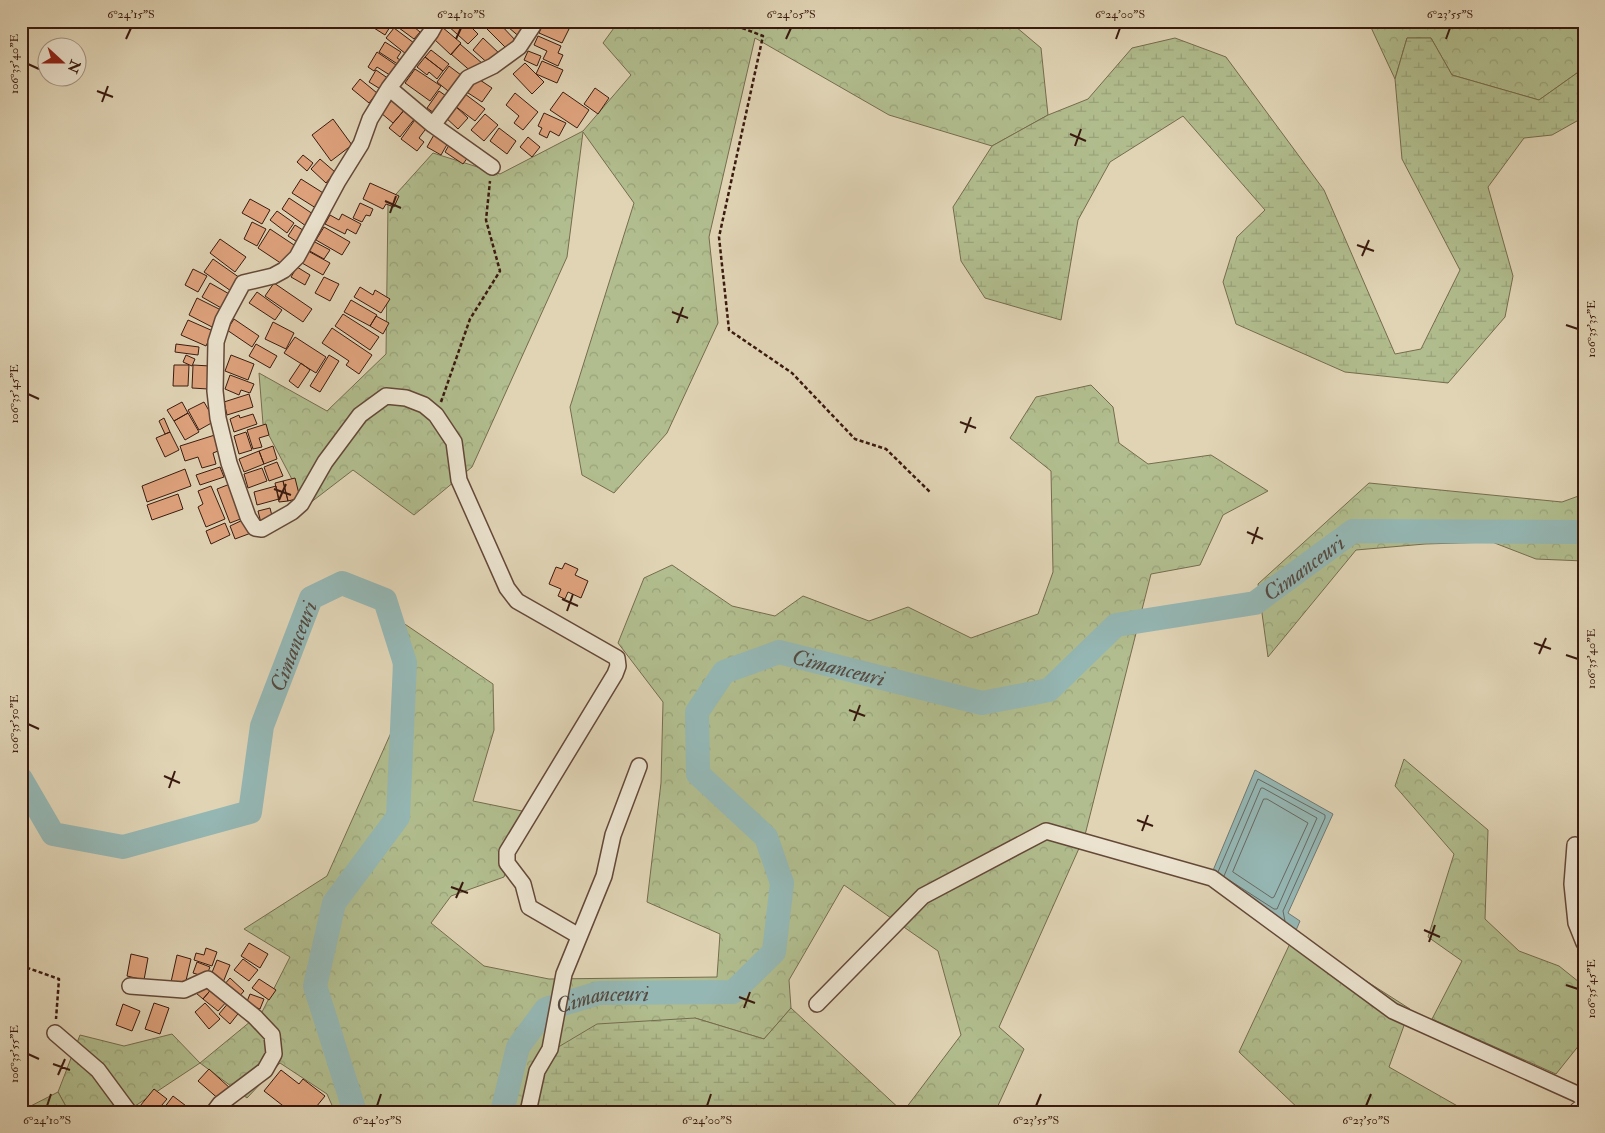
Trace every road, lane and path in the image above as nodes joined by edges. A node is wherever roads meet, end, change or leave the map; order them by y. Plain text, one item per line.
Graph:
1 (437, 21) edge
2 (536, 21) edge
3 (724, 21) edge
4 (390, 88) junction
5 (433, 125) junction
6 (492, 167) joint
7 (436, 415) junction
8 (931, 493) dead end
9 (639, 766) dead end
10 (1575, 845) dead end
11 (579, 936) junction
12 (1584, 942) edge
13 (21, 964) edge
14 (130, 986) dead end
15 (817, 1004) dead end
16 (55, 1033) joint
17 (1584, 1099) edge
18 (1584, 1108) edge
19 (129, 1112) edge
20 (214, 1112) edge
21 (528, 1112) edge
22 (1578, 1112) edge

1 - 4 street
2 - 5 street
3 - 8 path
4 - 5 street
4 - 7 street
5 - 6 street
6 - 7 path
7 - 11 street
9 - 11 street
10 - 12 street
11 - 21 street
13 - 16 path
14 - 20 street
15 - 17 street
16 - 19 street
18 - 22 street

